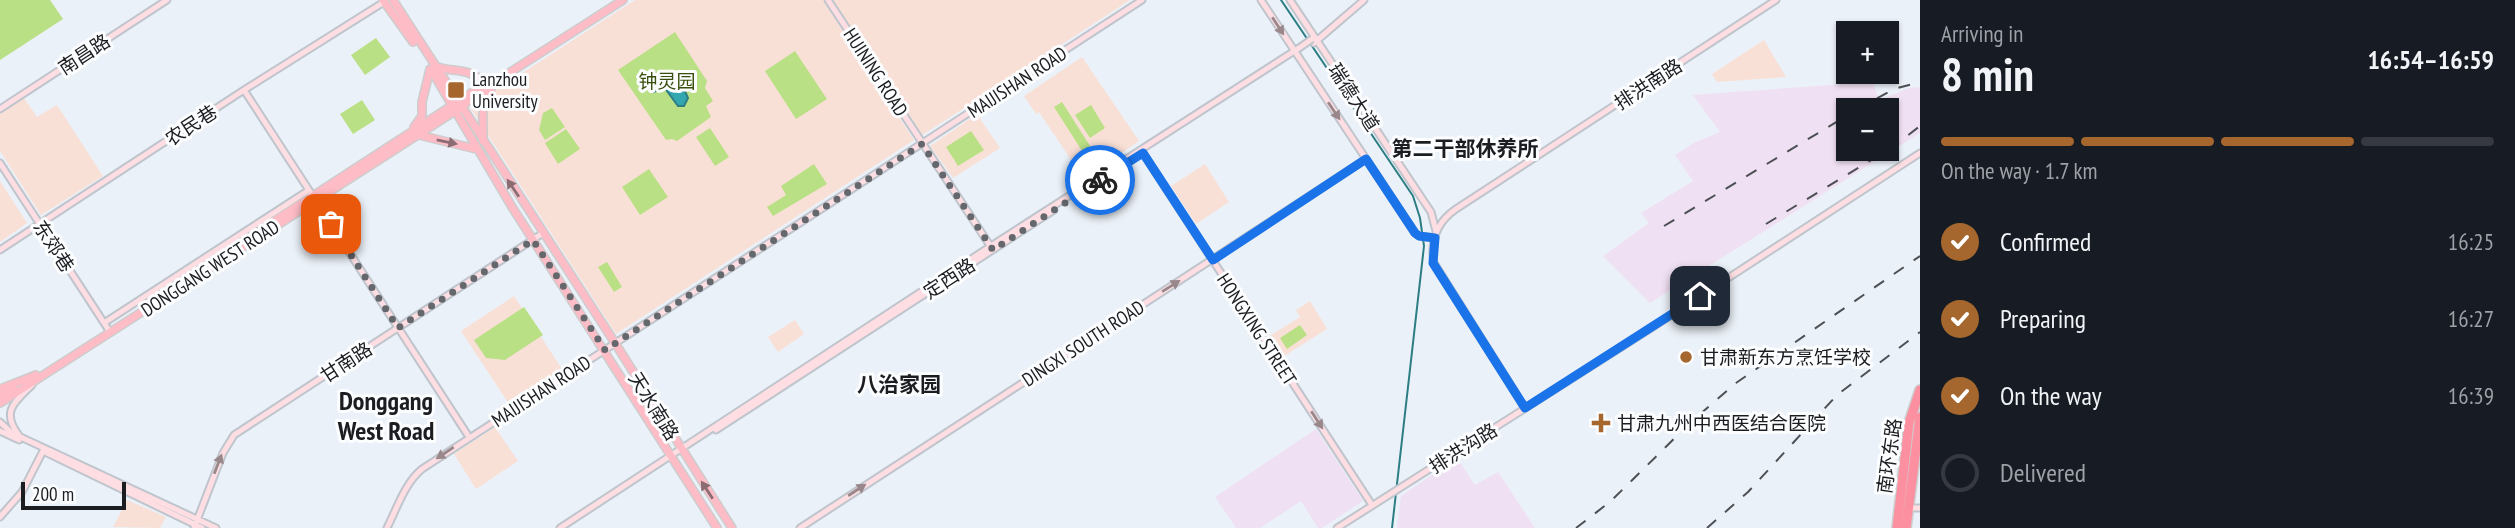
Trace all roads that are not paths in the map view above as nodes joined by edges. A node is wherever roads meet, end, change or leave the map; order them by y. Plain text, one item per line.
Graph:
1 (167, 0) edge
2 (614, 0) edge
3 (623, 0) edge
4 (828, 0) edge
5 (1142, 0) edge
6 (1261, 0) edge
7 (1290, 0) edge
8 (1362, 0) edge
9 (1776, 0) edge
10 (387, 1) edge
11 (1314, 40) junction
12 (1297, 51) junction
13 (432, 67) junction
14 (496, 79) junction
15 (244, 90) junction
16 (456, 106) junction
17 (0, 109) edge
18 (418, 135) junction
19 (403, 137) junction
20 (483, 142) junction
21 (922, 144) junction
22 (476, 149) junction
23 (1142, 151) junction
24 (1920, 153) edge
25 (1366, 159) junction
26 (0, 163) edge
27 (313, 195) junction
28 (40, 224) junction
29 (1436, 231) junction
30 (543, 233) junction
31 (1435, 238) junction
32 (533, 240) junction
33 (992, 248) junction
34 (0, 250) edge
35 (1213, 260) junction
36 (106, 326) junction
37 (398, 328) junction
38 (615, 343) junction
39 (605, 350) junction
40 (38, 377) junction
41 (0, 389) edge
42 (1920, 390) edge
43 (0, 396) edge
44 (0, 402) edge
45 (1525, 408) junction
46 (1920, 417) edge
47 (0, 422) edge
48 (1, 433) edge
49 (20, 437) junction
50 (469, 437) junction
51 (43, 451) junction
52 (682, 451) junction
53 (672, 456) junction
54 (1372, 505) junction
55 (1908, 508) junction
56 (1920, 508) edge
57 (0, 517) edge
58 (196, 524) edge
59 (202, 528) edge
60 (216, 528) edge
61 (387, 528) edge
62 (560, 528) edge
63 (566, 528) edge
64 (717, 528) edge
65 (732, 528) edge
66 (800, 528) edge
67 (1337, 528) edge
68 (1897, 528) edge
69 (1906, 528) edge

1 - 17 street, 南昌路
2 - 14 main road, DONGGANG WEST ROAD
3 - 14 main road, DONGGANG WEST ROAD
4 - 21 street, HUINING ROAD
5 - 21 street, MAIJISHAN ROAD
6 -> 12 street, 瑞德大道
7 - 11 street, 瑞德大道
8 - 11 street, 定西路
9 - 29 street, 排洪南路
10 - 13 main road
10 - 15 street, 农民巷
11 - 12 street, 定西路, bridge
11 - 29 street, 瑞德大道
12 - 23 street, 定西路
12 -> 25 street, 瑞德大道
13 - 14 main road
13 - 16 main road
13 - 19 main road
14 - 16 main road, DONGGANG WEST ROAD
14 - 20 main road
15 - 27 street
15 - 28 street, 农民巷
16 - 18 main road, DONGGANG WEST ROAD
16 - 19 main road, DONGGANG WEST ROAD
16 - 20 main road, 天水南路
16 - 22 main road, 天水南路
18 -> 22 main road
18 - 27 main road, DONGGANG WEST ROAD
19 - 27 main road, DONGGANG WEST ROAD
30 -> 20 main road, 天水南路
21 - 33 street, HUINING ROAD
21 - 38 street, MAIJISHAN ROAD
22 - 32 main road, 天水南路
23 - 33 street, 定西路
23 - 35 street, HONGXING STREET
24 - 45 street, 排洪沟路
25 - 31 street, 瑞德大道
25 - 35 street, DINGXI SOUTH ROAD
26 - 28 street, 东郊巷
27 - 36 main road, DONGGANG WEST ROAD
27 - 37 street
27 - 40 main road, DONGGANG WEST ROAD
28 - 34 street, 农民巷
28 - 36 street, 东郊巷
29 - 31 street
30 - 32 street, 甘南路
30 - 38 main road, 天水南路
31 - 45 street
32 - 37 street, 甘南路
32 - 39 main road, 天水南路
33 - 52 street, 定西路
35 -> 54 street, HONGXING STREET
66 -> 35 street, DINGXI SOUTH ROAD
36 - 40 main road, DONGGANG WEST ROAD
37 - 50 street
58 -> 37 street, 甘南路
38 - 39 street, MAIJISHAN ROAD
38 - 52 main road, 天水南路
39 - 50 street, MAIJISHAN ROAD
39 - 53 main road, 天水南路
40 - 41 main road
40 - 43 main road
40 - 44 main road, DONGGANG WEST ROAD
40 - 49 street
42 - 68 highway, 南环东路
45 - 54 street, 排洪沟路
46 - 55 highway, 南环东路
47 - 49 street
48 - 51 street
49 - 58 street
50 -> 61 street, MAIJISHAN ROAD
51 - 57 street
51 - 58 street
52 - 53 street, 定西路
65 -> 52 main road, 天水南路
53 - 62 street
53 - 63 street
53 - 64 main road, 天水南路
54 - 67 street, 排洪沟路
55 - 56 street
55 - 69 highway, 南环东路
58 - 59 street
58 - 60 street

